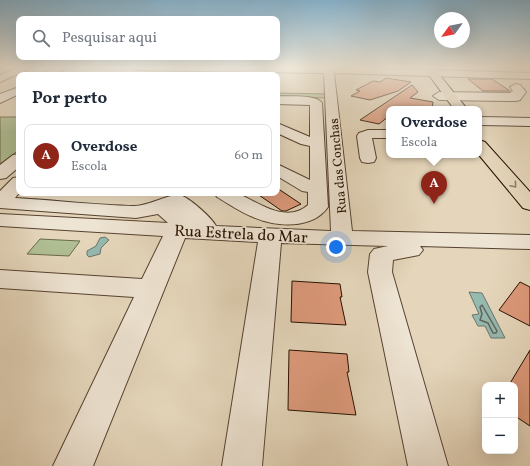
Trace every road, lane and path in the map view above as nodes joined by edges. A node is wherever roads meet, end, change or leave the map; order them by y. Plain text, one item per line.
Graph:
1 (330, 89) edge
2 (439, 89) edge
3 (472, 89) edge
4 (518, 89) edge
5 (16, 91) edge
6 (443, 94) junction
7 (478, 95) junction
8 (0, 99) edge
9 (16, 100) edge
10 (280, 100) edge
11 (448, 106) edge
12 (457, 106) edge
13 (491, 108) dead end
14 (482, 121) edge
15 (529, 123) edge
16 (280, 128) edge
17 (482, 132) edge
18 (386, 134) edge
19 (318, 142) junction
20 (482, 148) edge
21 (368, 158) dead end
22 (16, 161) edge
23 (280, 171) edge
24 (0, 174) edge
25 (530, 184) edge
26 (16, 185) edge
27 (318, 188) junction
28 (229, 196) edge
29 (530, 204) edge
30 (172, 208) edge
31 (0, 220) edge
32 (206, 232) junction
33 (270, 236) junction
34 (342, 238) junction
35 (530, 242) edge
36 (530, 256) edge
37 (0, 279) edge
38 (151, 289) junction
39 (72, 466) edge
40 (242, 466) edge
41 (428, 466) edge

1 - 34 street, Rua das Conchas
2 - 6 main road
3 - 7 street
4 - 7 street
5 - 8 street
6 - 7 street
6 - 11 main road
6 - 12 main road
7 - 13 street
8 - 9 street
10 - 19 street
14 - 15 street
16 - 19 street
17 - 25 main road
18 - 21 street
19 - 27 street
20 -> 29 main road
22 - 24 street
23 - 27 street
26 - 30 street
27 - 28 street
30 - 31 street, Rua Estrela do Mar
30 - 32 street, Rua Estrela do Mar
30 - 32 street
30 - 38 street
32 - 33 street, Rua Estrela do Mar
33 - 34 street, Rua Estrela do Mar
33 - 40 street
34 - 35 street, Rua Estrela do Mar
36 - 41 street
37 - 38 street
38 - 39 street

